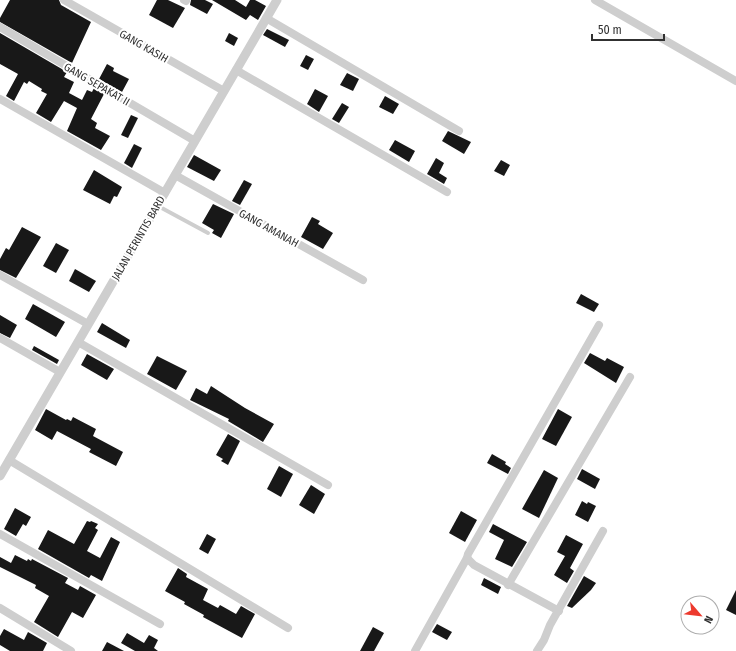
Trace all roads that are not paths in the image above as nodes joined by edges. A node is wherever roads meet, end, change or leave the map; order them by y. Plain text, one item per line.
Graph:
1 (64, 0) edge
2 (277, 0) edge
3 (595, 0) edge
4 (266, 18) junction
5 (0, 27) edge
6 (236, 70) junction
7 (736, 81) edge
8 (224, 91) junction
9 (0, 99) edge
10 (459, 131) dead end
11 (195, 141) junction
12 (175, 175) junction
13 (447, 192) dead end
14 (165, 193) junction
15 (157, 206) junction
16 (208, 233) dead end
17 (0, 276) edge
18 (363, 280) dead end
19 (88, 324) junction
20 (599, 324) dead end
21 (0, 338) edge
22 (78, 342) junction
23 (60, 372) junction
24 (630, 377) dead end
25 (9, 460) junction
26 (0, 476) edge
27 (328, 485) dead end
28 (603, 531) dead end
29 (0, 534) edge
30 (468, 558) junction
31 (508, 585) junction
32 (0, 608) edge
33 (559, 611) junction
34 (160, 624) dead end
35 (288, 628) dead end
36 (71, 651) edge
37 (415, 651) edge
38 (537, 651) edge

1 - 8 street, GANG KASIH
2 - 4 street, JALAN PERINTIS BARD
3 - 7 street
4 - 6 street, JALAN PERINTIS BARD
4 - 10 street
5 - 11 street, GANG SEPAKAT II
6 - 8 street, JALAN PERINTIS BARD
6 - 13 street
8 - 11 street, JALAN PERINTIS BARD
9 - 14 street
11 - 12 street, JALAN PERINTIS BARD
12 - 14 street, JALAN PERINTIS BARD
12 - 18 street, GANG AMANAH
14 - 15 street, JALAN PERINTIS BARD
15 - 16 lane
15 - 19 street, JALAN PERINTIS BARD
17 - 19 street
19 - 22 street, JALAN PERINTIS BARD
20 - 30 street
21 - 23 street
22 - 23 street, JALAN PERINTIS BARD
22 - 27 street
23 - 25 street, JALAN PERINTIS BARD
24 - 31 street
25 - 26 street, JALAN PERINTIS BARD
25 - 35 street
28 - 33 street
29 - 34 street
30 - 31 street
30 - 37 street
31 - 33 street
32 - 36 street
33 - 38 street

